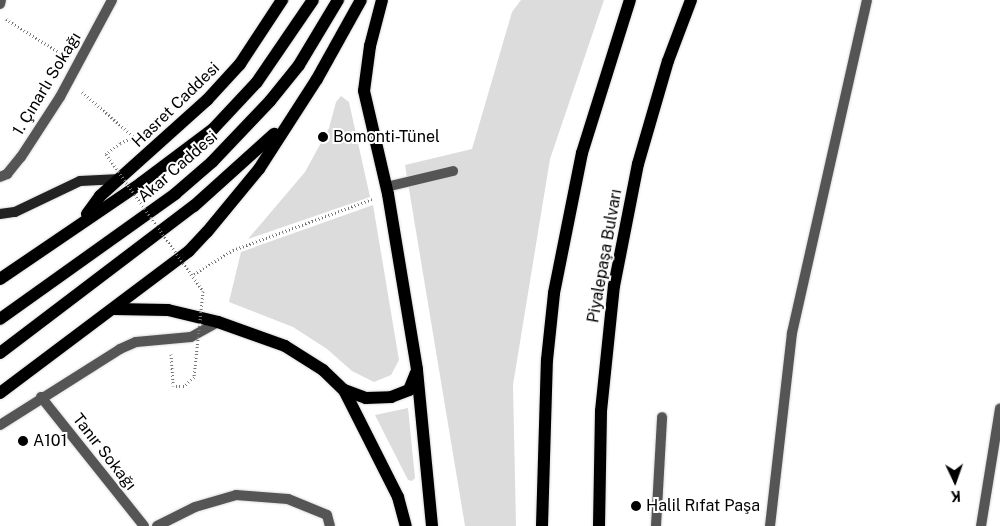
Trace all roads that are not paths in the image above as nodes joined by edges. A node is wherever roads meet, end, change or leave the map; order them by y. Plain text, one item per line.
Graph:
1 (112, 0) edge
2 (282, 0) edge
3 (313, 0) edge
4 (338, 0) edge
5 (361, 0) edge
6 (382, 0) edge
7 (630, 0) edge
8 (691, 0) edge
9 (867, 0) edge
10 (288, 119) junction
11 (453, 171) dead end
12 (0, 177) edge
13 (120, 179) junction
14 (387, 191) junction
15 (0, 214) edge
16 (81, 222) junction
17 (0, 279) edge
18 (114, 309) junction
19 (0, 319) edge
20 (218, 322) junction
21 (0, 353) edge
22 (417, 370) junction
23 (344, 390) junction
24 (0, 393) edge
25 (41, 397) junction
26 (1000, 409) edge
27 (662, 417) dead end
28 (0, 425) edge
29 (144, 526) edge
30 (157, 526) edge
31 (330, 526) edge
32 (406, 526) edge
33 (432, 526) edge
34 (542, 526) edge
35 (599, 526) edge
36 (656, 526) edge
37 (770, 526) edge
38 (980, 526) edge

1 - 12 street, 1. Çınarlı Sokağı
2 - 13 main road, Hasret Caddesi
3 - 16 main road
4 - 19 main road, Akar Caddesi
5 - 10 main road
6 - 14 main road
7 - 34 main road
8 - 35 main road, Piyalepaşa Bulvarı
9 - 37 street
10 - 18 main road
10 - 21 main road
11 - 14 street
13 - 15 main road
13 - 16 main road, Hasret Caddesi
14 - 22 main road
16 - 17 main road
18 - 20 main road
18 - 24 main road
20 - 23 main road
20 - 25 street
22 - 23 main road
22 - 33 main road
23 - 32 main road
25 - 28 street
25 - 29 street, Tanır Sokağı
26 - 38 street
27 - 36 street
30 - 31 street

